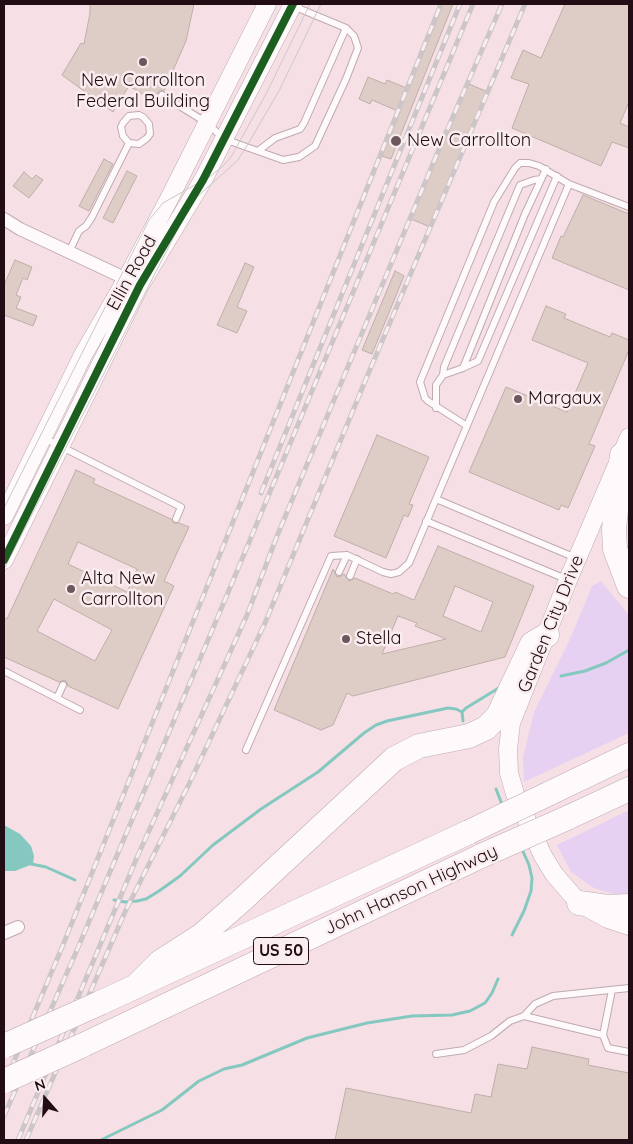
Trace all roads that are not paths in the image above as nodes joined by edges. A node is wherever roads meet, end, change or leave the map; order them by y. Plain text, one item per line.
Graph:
1 (267, 4) edge
2 (291, 4) edge
3 (346, 28) junction
4 (162, 95) dead end
5 (207, 123) junction
6 (224, 139) junction
7 (130, 143) junction
8 (258, 151) junction
9 (546, 169) junction
10 (557, 176) junction
11 (541, 180) junction
12 (569, 184) junction
13 (629, 207) edge
14 (4, 219) edge
15 (20, 229) junction
16 (4, 232) edge
17 (69, 252) junction
18 (133, 282) junction
19 (463, 368) junction
20 (443, 375) junction
21 (436, 408) junction
22 (467, 426) junction
23 (42, 438) junction
24 (61, 446) junction
25 (625, 446) edge
26 (436, 499) junction
27 (4, 516) edge
28 (176, 519) dead end
29 (426, 521) junction
30 (347, 555) junction
31 (577, 558) junction
32 (357, 559) junction
33 (4, 560) edge
34 (340, 572) dead end
35 (350, 576) dead end
36 (568, 580) junction
37 (629, 586) edge
38 (547, 634) junction
39 (4, 671) edge
40 (63, 685) dead end
41 (57, 698) junction
42 (80, 710) dead end
43 (246, 750) dead end
44 (629, 755) edge
45 (629, 789) edge
46 (579, 902) junction
47 (629, 906) edge
48 (629, 926) edge
49 (18, 927) dead end
50 (4, 933) edge
51 (135, 987) junction
52 (629, 988) edge
53 (612, 990) junction
54 (524, 1016) junction
55 (603, 1035) junction
56 (4, 1046) edge
57 (629, 1052) edge
58 (436, 1054) dead end
59 (4, 1081) edge

1 - 5 street, Ellin Road
2 - 3 lane
2 - 6 street, Ellin Road
3 - 8 lane
3 - 8 lane
4 - 5 lane
5 - 6 lane
5 - 18 street, Ellin Road
6 - 8 lane
6 - 18 street, Ellin Road
7 - 7 lane
7 - 17 lane
9 - 10 lane
9 - 11 lane
9 - 21 lane
10 - 12 lane
10 - 19 lane
11 - 19 lane
11 - 20 lane
12 - 13 lane
12 - 22 lane
14 - 15 street
15 - 16 street
15 - 17 street
17 - 18 street
18 - 23 street, Ellin Road
18 - 24 street, Ellin Road
19 - 20 lane
20 - 21 lane
21 - 22 lane
22 - 26 lane
23 - 24 lane
23 - 27 street, Ellin Road
24 - 28 lane
24 - 33 street, Ellin Road
25 - 31 street, Garden City Drive
25 - 37 highway
26 - 29 lane
26 - 31 lane
29 - 32 lane
29 - 36 lane
30 - 32 lane
30 - 34 lane
30 - 43 lane
31 - 36 street, Garden City Drive
32 - 35 lane
36 - 38 street, Garden City Drive
38 - 46 street, Garden City Drive
38 - 51 highway
39 - 41 lane
40 - 41 lane
41 - 42 lane
44 - 51 highway, John Hanson Highway / US 50, bridge
45 - 59 highway, John Hanson Highway / US 50, bridge
46 - 47 highway
46 - 48 street, Garden City Drive
49 - 50 street
51 - 56 highway, John Hanson Highway / US 50, bridge
52 - 53 lane
53 - 54 lane
53 - 55 lane
54 - 55 lane
54 - 58 lane
55 - 57 lane

